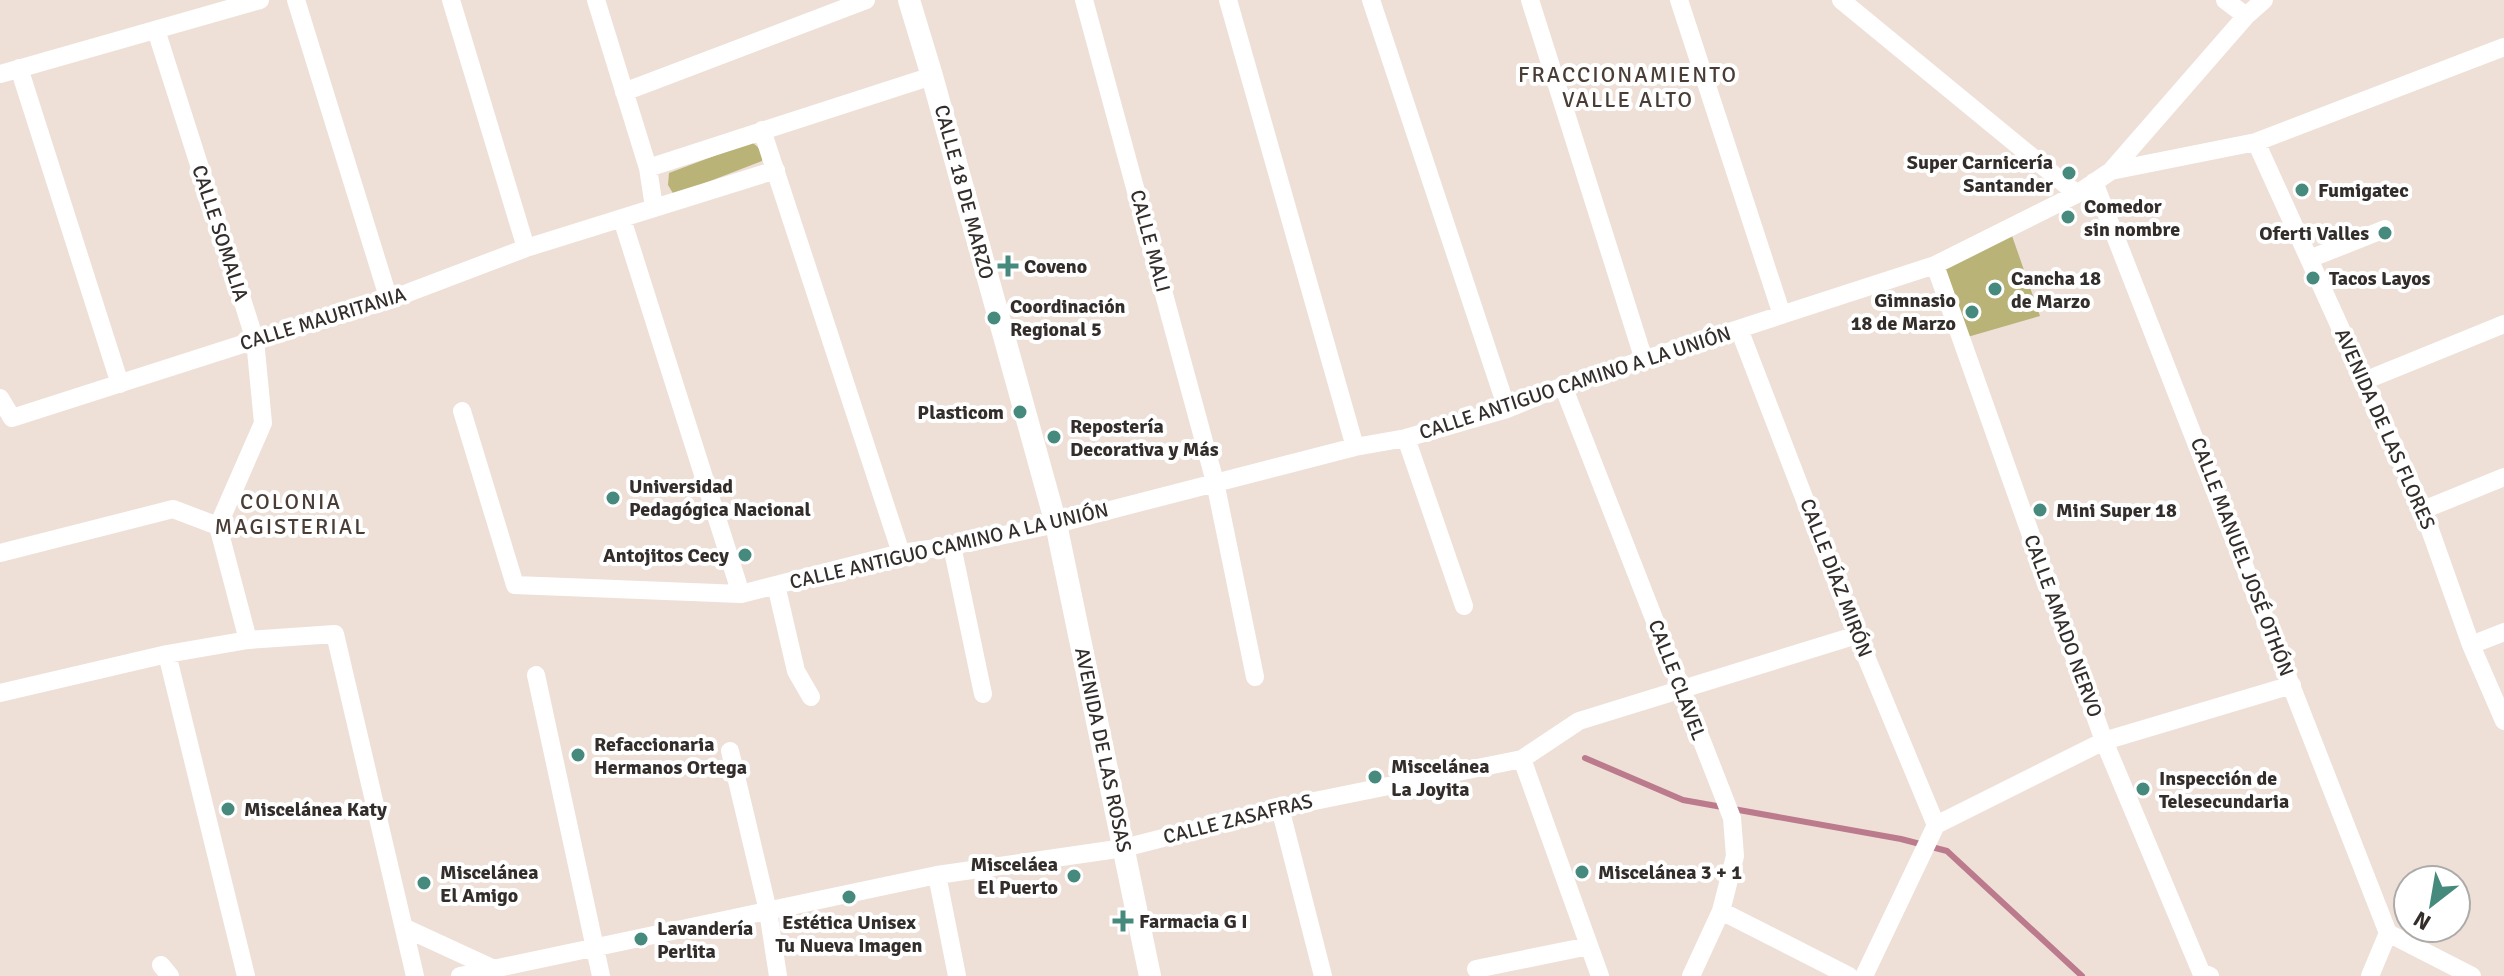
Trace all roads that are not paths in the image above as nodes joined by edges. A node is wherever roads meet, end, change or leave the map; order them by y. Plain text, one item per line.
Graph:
1 (260, 0) edge
2 (296, 0) edge
3 (451, 0) edge
4 (596, 0) edge
5 (866, 0) edge
6 (909, 0) edge
7 (1084, 0) edge
8 (1228, 0) edge
9 (1371, 0) edge
10 (1530, 0) edge
11 (1679, 0) edge
12 (1841, 0) edge
13 (2225, 0) edge
14 (2264, 0) edge
15 (2246, 16) junction
16 (156, 30) junction
17 (2504, 47) edge
18 (19, 68) junction
19 (0, 74) edge
20 (932, 76) junction
21 (624, 92) junction
22 (762, 130) junction
23 (2256, 142) junction
24 (648, 168) junction
25 (776, 170) junction
26 (2111, 171) junction
27 (2094, 182) junction
28 (2077, 194) junction
29 (654, 207) junction
30 (622, 219) junction
31 (2385, 229) dead end
32 (526, 248) junction
33 (2309, 259) junction
34 (1935, 265) junction
35 (389, 300) junction
36 (1782, 315) junction
37 (2504, 324) edge
38 (1739, 329) junction
39 (255, 340) junction
40 (1644, 360) junction
41 (2364, 381) junction
42 (120, 384) junction
43 (1563, 386) junction
44 (0, 398) edge
45 (1507, 409) junction
46 (462, 411) dead end
47 (1406, 438) junction
48 (1355, 447) junction
49 (2504, 477) edge
50 (1215, 482) junction
51 (2423, 510) junction
52 (1056, 524) junction
53 (218, 526) junction
54 (952, 546) junction
55 (0, 553) edge
56 (901, 553) junction
57 (776, 585) junction
58 (741, 594) junction
59 (1464, 606) dead end
60 (2504, 632) edge
61 (1857, 635) junction
62 (248, 640) junction
63 (2471, 645) junction
64 (167, 654) junction
65 (536, 675) dead end
66 (1255, 677) dead end
67 (2292, 685) junction
68 (1680, 689) junction
69 (0, 693) edge
70 (983, 694) dead end
71 (811, 697) dead end
72 (2504, 721) edge
73 (2104, 741) junction
74 (730, 751) dead end
75 (1522, 759) junction
76 (1280, 808) junction
77 (1936, 825) junction
78 (1124, 848) junction
79 (937, 875) junction
80 (768, 911) junction
81 (1721, 911) junction
82 (405, 928) junction
83 (2388, 933) junction
84 (1589, 946) junction
85 (596, 948) junction
86 (494, 969) junction
87 (1476, 969) dead end
88 (246, 976) edge
89 (415, 976) edge
90 (460, 976) edge
91 (601, 976) edge
92 (778, 976) edge
93 (957, 976) edge
94 (1150, 976) edge
95 (1323, 976) edge
96 (1600, 976) edge
97 (1691, 976) edge
98 (1849, 976) edge
99 (1864, 976) edge
100 (2210, 976) edge
101 (2370, 976) edge
102 (2472, 976) edge

1 - 16 street
2 - 35 street
3 - 32 street
4 - 21 street
5 - 21 street
6 - 20 street, CALLE 18 DE MARZO
7 - 50 street, CALLE MALI
8 - 48 street
9 - 45 street
10 - 40 street
11 - 36 street
12 - 28 street
13 - 15 street
14 - 15 street
15 - 26 street
16 - 18 street
16 - 39 street, CALLE SOMALIA
17 - 23 street, CALLE ANTIGUO CAMINO A LA UNIÓN
18 - 19 street
18 - 42 street
20 - 22 street
20 - 52 street, CALLE 18 DE MARZO
21 - 24 street
22 - 24 street
22 - 25 street
23 - 26 street, CALLE ANTIGUO CAMINO A LA UNIÓN
23 - 33 street, AVENIDA DE LAS FLORES
24 - 29 street
25 - 29 street, CALLE MAURITANIA
25 - 56 street
26 - 27 street, CALLE ANTIGUO CAMINO A LA UNIÓN
27 - 28 street, CALLE ANTIGUO CAMINO A LA UNIÓN
27 - 67 street, CALLE MANUEL JOSÉ OTHÓN
28 - 34 street, CALLE ANTIGUO CAMINO A LA UNIÓN
29 - 30 street, CALLE MAURITANIA
30 - 32 street, CALLE MAURITANIA
30 - 58 street
31 - 33 street
32 - 35 street, CALLE MAURITANIA
33 - 41 street, AVENIDA DE LAS FLORES
34 - 36 street, CALLE ANTIGUO CAMINO A LA UNIÓN
34 - 73 street, CALLE AMADO NERVO
35 - 39 street, CALLE MAURITANIA
36 - 38 street, CALLE ANTIGUO CAMINO A LA UNIÓN
37 - 41 street
38 - 40 street, CALLE ANTIGUO CAMINO A LA UNIÓN
38 - 61 street, CALLE DÍAZ MIRÓN
39 - 42 street, CALLE MAURITANIA
39 - 53 street, CALLE SOMALIA
40 - 43 street, CALLE ANTIGUO CAMINO A LA UNIÓN
41 - 51 street, AVENIDA DE LAS FLORES
42 - 44 street, CALLE MAURITANIA
43 - 45 street, CALLE ANTIGUO CAMINO A LA UNIÓN
43 - 68 street, CALLE CLAVEL
45 - 47 street, CALLE ANTIGUO CAMINO A LA UNIÓN
46 - 58 street, CALLE ANTIGUO CAMINO A LA UNIÓN
47 - 48 street, CALLE ANTIGUO CAMINO A LA UNIÓN
47 - 59 street
48 - 50 street, CALLE ANTIGUO CAMINO A LA UNIÓN
49 - 51 street
50 - 52 street, CALLE ANTIGUO CAMINO A LA UNIÓN
50 - 66 street
51 - 63 street, AVENIDA DE LAS FLORES
52 - 54 street, CALLE ANTIGUO CAMINO A LA UNIÓN
52 - 78 street, AVENIDA DE LAS ROSAS
53 - 55 street
53 - 62 street
54 - 56 street, CALLE ANTIGUO CAMINO A LA UNIÓN
54 - 70 street
56 - 57 street, CALLE ANTIGUO CAMINO A LA UNIÓN
57 - 58 street, CALLE ANTIGUO CAMINO A LA UNIÓN
57 - 71 street
60 - 63 street
61 - 68 street, CALLE ZASAFRAS
61 - 77 street, CALLE DÍAZ MIRÓN
62 - 64 street
62 - 82 street
63 - 72 street, AVENIDA DE LAS FLORES
64 - 69 street
64 - 88 street
65 - 85 street
67 - 73 street
67 - 83 street, CALLE MANUEL JOSÉ OTHÓN
68 - 75 street, CALLE ZASAFRAS
68 - 81 street, CALLE CLAVEL
73 - 77 street
73 - 100 street, CALLE AMADO NERVO
74 - 80 street
75 - 76 street, CALLE ZASAFRAS
75 - 84 street
76 - 78 street, CALLE ZASAFRAS
76 - 95 street
77 - 99 street
78 - 79 street, CALLE ZASAFRAS
78 - 94 street, AVENIDA DE LAS ROSAS
79 - 80 street, CALLE ZASAFRAS
79 - 93 street
80 - 85 street, CALLE ZASAFRAS
80 - 92 street
81 - 97 street, CALLE CLAVEL
81 - 98 street
82 - 86 street
82 - 89 street
83 - 101 street
83 - 102 street
84 - 87 street
84 - 96 street
85 - 86 street, CALLE ZASAFRAS
85 - 91 street
86 - 90 street, CALLE ZASAFRAS

